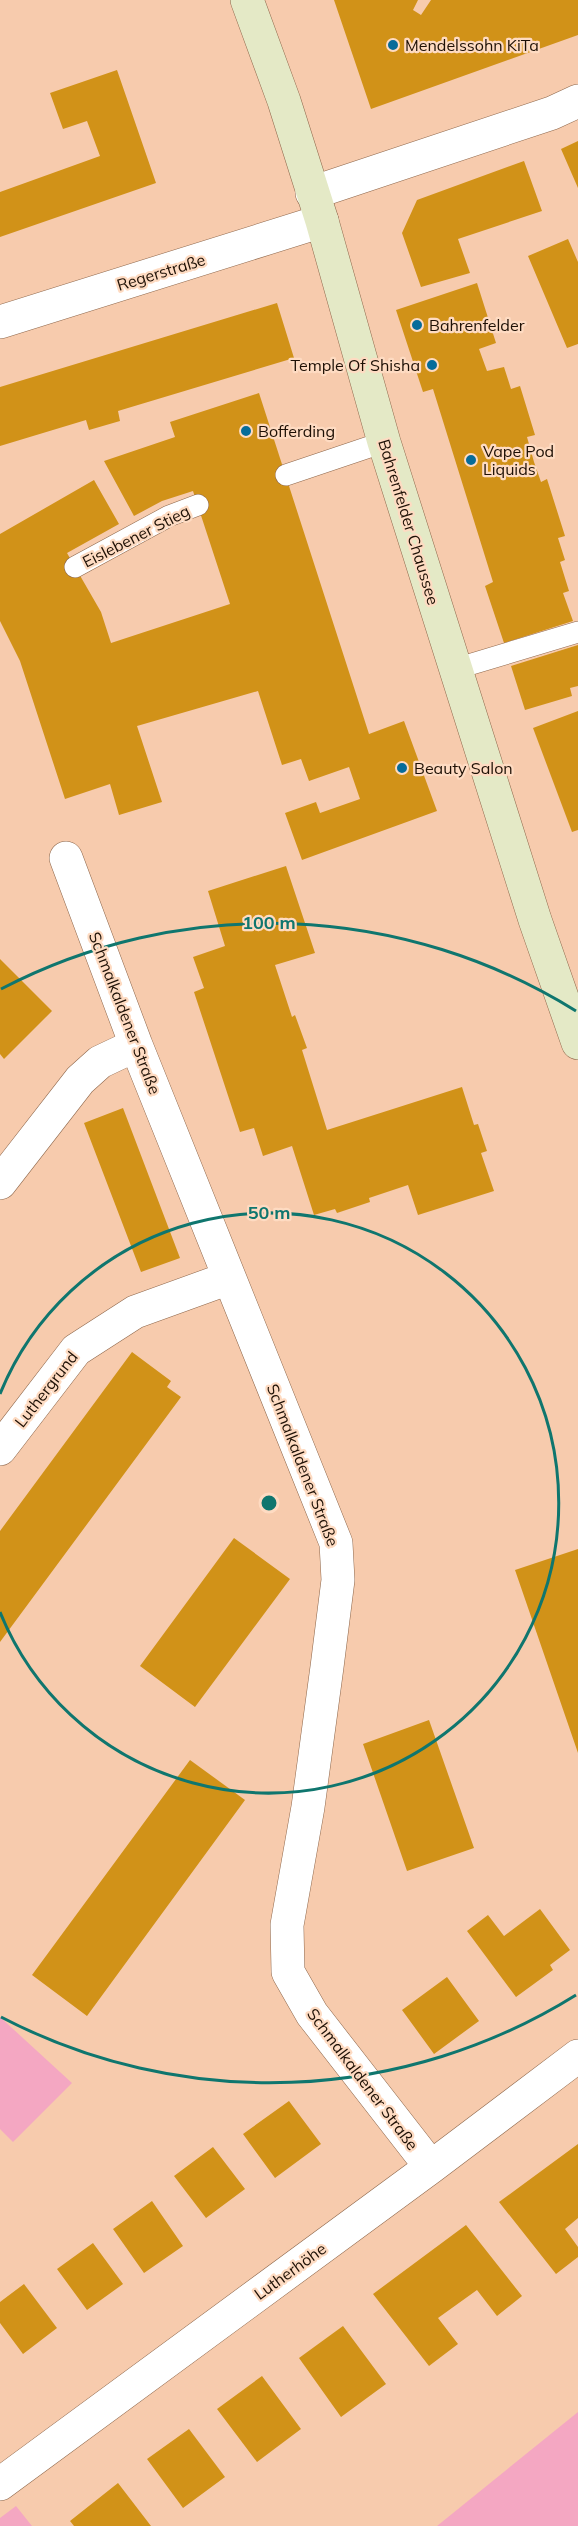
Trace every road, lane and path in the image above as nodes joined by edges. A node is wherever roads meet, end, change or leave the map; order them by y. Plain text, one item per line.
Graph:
1 (247, 0) edge
2 (578, 101) edge
3 (317, 207) junction
4 (0, 322) edge
5 (384, 442) junction
6 (286, 475) dead end
7 (198, 505) dead end
8 (75, 567) dead end
9 (578, 632) edge
10 (455, 669) junction
11 (66, 858) dead end
12 (578, 1043) edge
13 (136, 1045) junction
14 (0, 1183) edge
15 (230, 1278) junction
16 (0, 1449) edge
17 (578, 2056) edge
18 (431, 2167) junction
19 (0, 2484) edge

1 - 3 main road, Bahrenfelder Chaussee
2 - 3 street, Regerstraße
3 - 4 street, Regerstraße
3 - 5 main road, Bahrenfelder Chaussee
5 - 6 lane
5 - 10 main road, Bahrenfelder Chaussee
7 - 8 lane, Eislebener Stieg
9 - 10 lane
10 - 12 main road, Bahrenfelder Chaussee
11 - 13 street, Schmalkaldener Straße
13 - 14 street
13 - 15 street, Schmalkaldener Straße
15 - 16 street, Luthergrund
15 - 18 street, Schmalkaldener Straße
17 - 18 street, Lutherhöhe
18 - 19 street, Lutherhöhe

